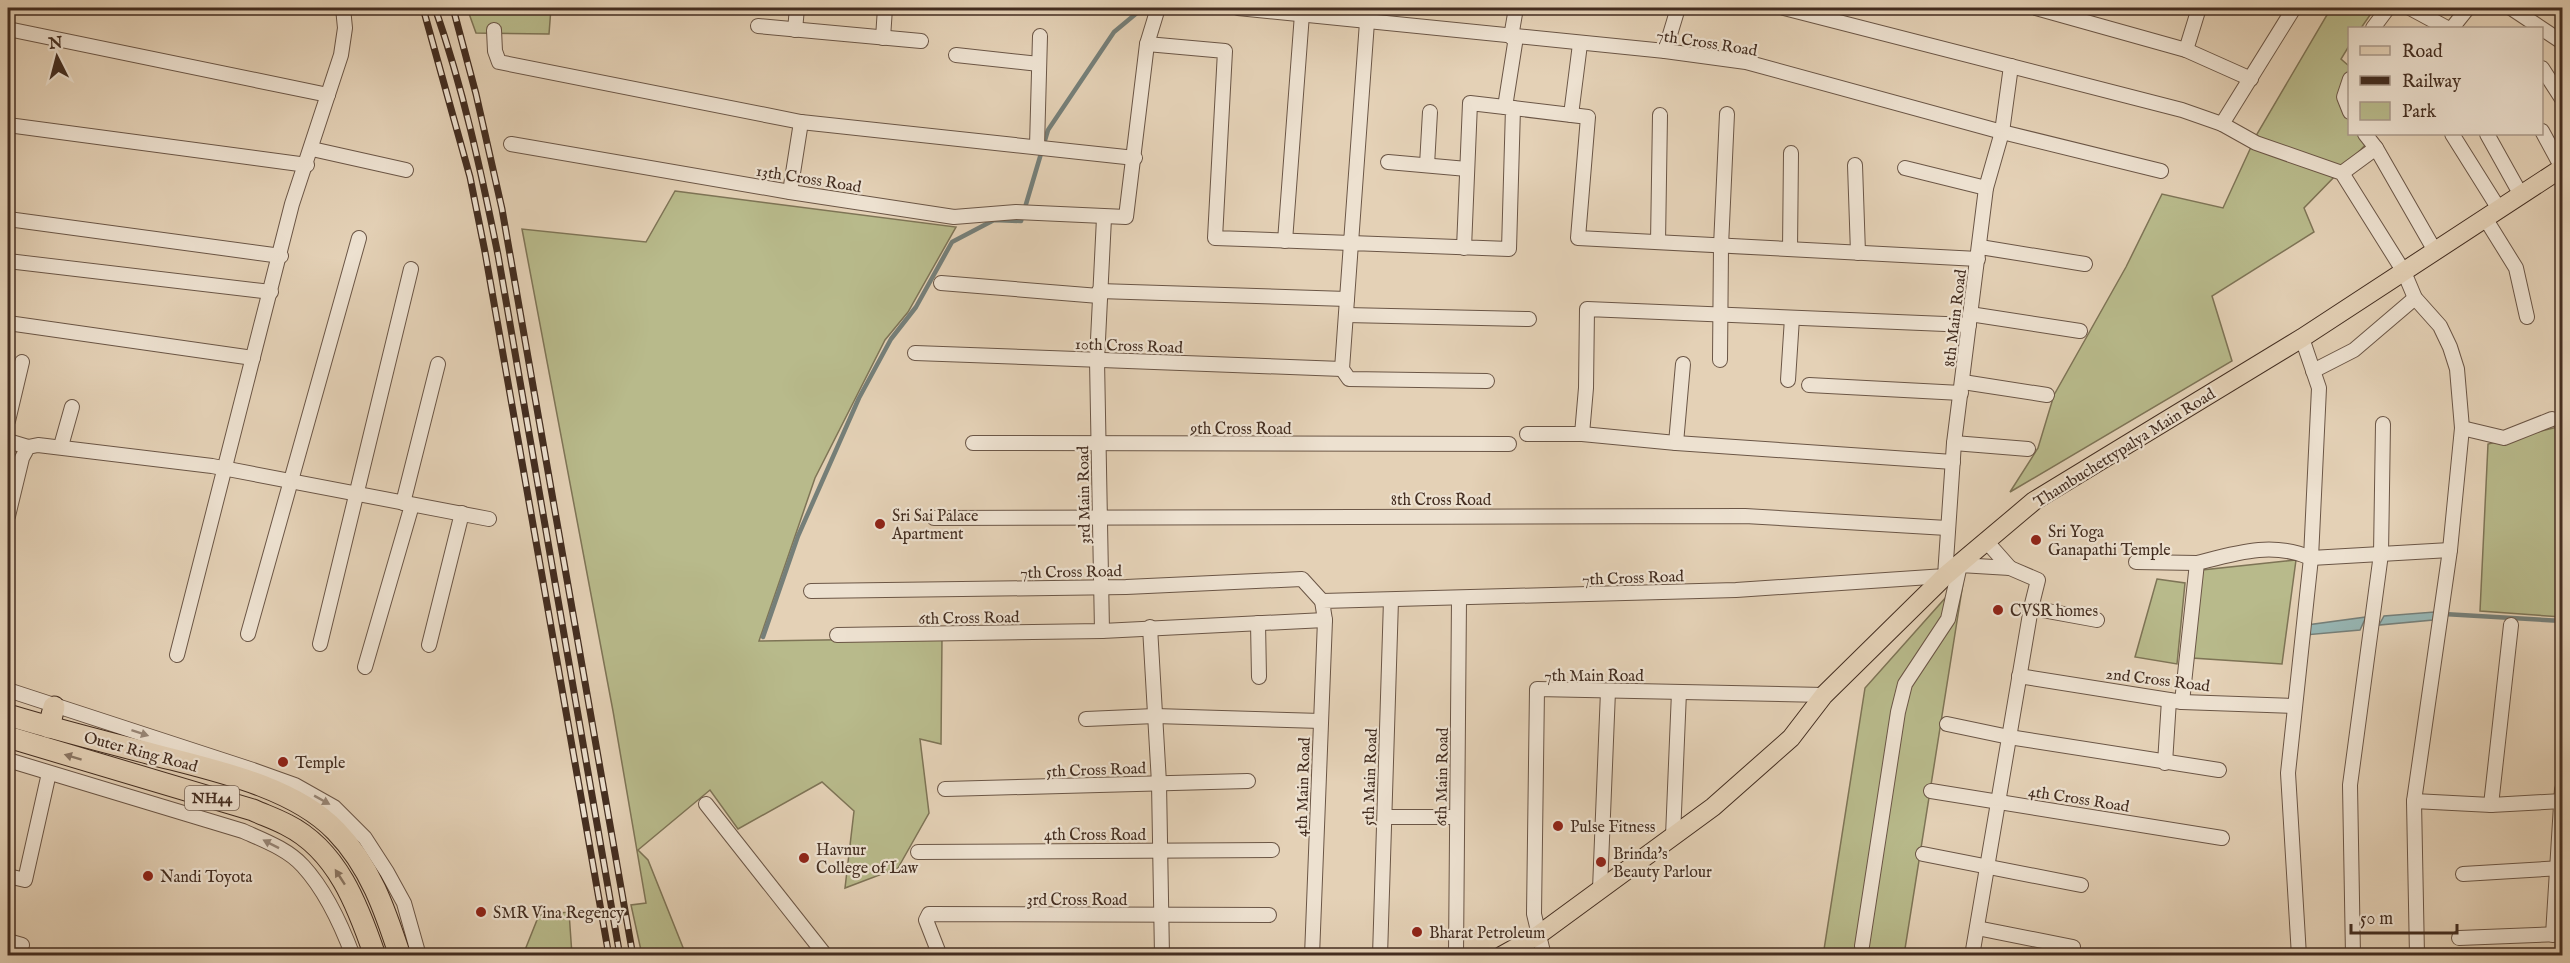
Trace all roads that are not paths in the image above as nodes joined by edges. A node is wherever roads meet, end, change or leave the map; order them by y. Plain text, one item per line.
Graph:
1 (343, 8) edge
2 (797, 8) edge
3 (885, 8) edge
4 (1158, 8) edge
5 (1238, 8) edge
6 (1516, 8) edge
7 (1678, 8) edge
8 (1784, 8) edge
9 (2036, 8) edge
10 (2199, 8) edge
11 (2294, 8) edge
12 (2388, 8) edge
13 (2410, 8) edge
14 (2468, 8) edge
15 (2511, 8) edge
16 (1302, 14) junction
17 (1367, 22) junction
18 (758, 26) dead end
19 (2374, 27) edge
20 (2445, 27) edge
21 (2453, 27) edge
22 (2540, 27) edge
23 (8, 29) edge
24 (2543, 29) edge
25 (494, 30) dead end
26 (795, 30) junction
27 (1040, 36) dead end
28 (1514, 37) junction
29 (883, 38) junction
30 (921, 41) dead end
31 (2562, 42) edge
32 (1147, 44) junction
33 (1580, 44) junction
34 (2186, 50) junction
35 (1665, 51) junction
36 (956, 55) dead end
37 (1040, 64) junction
38 (2011, 66) junction
39 (2543, 71) edge
40 (2251, 79) junction
41 (2348, 83) edge
42 (328, 95) junction
43 (2562, 99) edge
44 (1509, 108) junction
45 (2348, 109) edge
46 (1430, 112) dead end
47 (1727, 114) dead end
48 (1571, 115) junction
49 (1660, 115) dead end
50 (801, 122) junction
51 (2222, 124) junction
52 (8, 125) edge
53 (2002, 132) junction
54 (2366, 135) edge
55 (2452, 135) edge
56 (2488, 135) edge
57 (2543, 135) edge
58 (511, 144) dead end
59 (1037, 146) junction
60 (2376, 148) junction
61 (312, 149) junction
62 (1791, 153) dead end
63 (1135, 158) junction
64 (1388, 162) dead end
65 (307, 165) junction
66 (1426, 165) junction
67 (1855, 165) dead end
68 (1467, 168) junction
69 (1905, 168) dead end
70 (2562, 168) edge
71 (405, 170) dead end
72 (2161, 171) dead end
73 (2342, 173) junction
74 (1986, 188) junction
75 (790, 192) junction
76 (2522, 195) junction
77 (2492, 214) junction
78 (1104, 218) junction
79 (8, 219) edge
80 (359, 238) dead end
81 (1285, 241) junction
82 (1658, 242) junction
83 (1351, 243) junction
84 (1721, 246) junction
85 (1464, 248) junction
86 (1790, 249) junction
87 (2435, 251) junction
88 (1979, 253) junction
89 (1858, 254) junction
90 (281, 256) junction
91 (8, 261) edge
92 (2085, 264) dead end
93 (411, 269) dead end
94 (2404, 272) junction
95 (941, 283) dead end
96 (271, 292) junction
97 (1099, 293) junction
98 (2415, 298) junction
99 (1347, 299) junction
100 (1346, 315) junction
101 (1722, 315) junction
102 (2527, 317) dead end
103 (1792, 318) junction
104 (1529, 319) dead end
105 (1970, 320) junction
106 (8, 323) edge
107 (2080, 332) dead end
108 (2302, 338) junction
109 (915, 353) dead end
110 (253, 358) junction
111 (1097, 360) junction
112 (1720, 360) dead end
113 (22, 362) dead end
114 (438, 364) dead end
115 (1683, 364) dead end
116 (1342, 369) junction
117 (2313, 371) junction
118 (1788, 380) dead end
119 (1486, 381) dead end
120 (1809, 385) dead end
121 (1962, 388) junction
122 (2047, 395) dead end
123 (72, 407) dead end
124 (2552, 420) dead end
125 (8, 421) edge
126 (2384, 424) dead end
127 (2462, 428) junction
128 (1527, 434) dead end
129 (1582, 434) junction
130 (8, 441) edge
131 (973, 443) dead end
132 (1676, 443) junction
133 (1954, 443) junction
134 (1099, 444) junction
135 (1509, 444) dead end
136 (61, 446) junction
137 (28, 447) junction
138 (2028, 449) dead end
139 (1953, 462) junction
140 (223, 468) junction
141 (290, 482) junction
142 (356, 492) junction
143 (407, 504) junction
144 (462, 513) junction
145 (8, 516) edge
146 (1100, 516) junction
147 (934, 518) dead end
148 (489, 519) dead end
149 (1947, 528) junction
150 (1987, 542) junction
151 (2450, 550) junction
152 (2381, 554) junction
153 (2311, 558) junction
154 (2136, 562) dead end
155 (2197, 563) junction
156 (1960, 565) junction
157 (2010, 568) junction
158 (1945, 576) junction
159 (1101, 588) junction
160 (811, 591) dead end
161 (1459, 599) junction
162 (1391, 600) junction
163 (1322, 601) junction
164 (2031, 608) junction
165 (1325, 620) junction
166 (2097, 620) dead end
167 (1258, 623) junction
168 (2511, 625) dead end
169 (1150, 627) junction
170 (1102, 632) junction
171 (248, 633) dead end
172 (837, 635) dead end
173 (320, 644) dead end
174 (429, 645) dead end
175 (177, 656) dead end
176 (365, 667) dead end
177 (2019, 676) junction
178 (1259, 677) dead end
179 (8, 690) edge
180 (1608, 692) junction
181 (1678, 692) junction
182 (1824, 695) junction
183 (2175, 701) junction
184 (2293, 706) junction
185 (54, 707) junction
186 (8, 714) edge
187 (1155, 716) junction
188 (1086, 720) dead end
189 (1321, 721) junction
190 (1947, 724) dead end
191 (49, 728) junction
192 (8, 737) edge
193 (2009, 737) junction
194 (8, 760) edge
195 (2165, 763) junction
196 (2219, 770) dead end
197 (49, 773) junction
198 (1248, 781) dead end
199 (1159, 783) junction
200 (945, 789) dead end
201 (1931, 791) dead end
202 (2562, 797) edge
203 (2414, 801) junction
204 (1998, 802) junction
205 (706, 804) dead end
206 (2491, 805) junction
207 (1385, 817) junction
208 (1457, 817) junction
209 (1673, 836) junction
210 (2222, 838) dead end
211 (1161, 850) junction
212 (1272, 850) dead end
213 (918, 852) dead end
214 (1923, 854) dead end
215 (1988, 866) junction
216 (2560, 868) edge
217 (2463, 874) dead end
218 (8, 876) edge
219 (2081, 885) dead end
220 (1600, 889) junction
221 (1269, 915) dead end
222 (1163, 916) junction
223 (1977, 928) junction
224 (2558, 934) edge
225 (1537, 936) junction
226 (2459, 938) dead end
227 (8, 941) edge
228 (22, 945) dead end
229 (1862, 946) dead end
230 (2073, 947) dead end
231 (353, 956) edge
232 (375, 956) edge
233 (400, 956) edge
234 (420, 956) edge
235 (826, 956) edge
236 (940, 956) edge
237 (1162, 956) edge
238 (1312, 956) edge
239 (1380, 956) edge
240 (1455, 956) edge
241 (1501, 956) edge
242 (1544, 956) edge
243 (1972, 956) edge
244 (2299, 956) edge
245 (2353, 956) edge
246 (2417, 956) edge

1 - 42 street
2 - 26 street
3 - 29 street
4 - 32 street
5 - 16 street, 7th Cross Road
6 - 28 street
7 - 35 street
8 - 38 street
9 - 34 street
10 - 34 street
11 - 40 street
12 - 19 street
13 - 20 street
14 - 21 street
15 - 22 street
16 - 17 street, 7th Cross Road
16 - 81 street
17 - 28 street, 7th Cross Road
17 - 83 street
18 - 26 street
23 - 42 street
24 - 31 street
25 - 50 street
26 - 29 street
27 - 37 street
28 - 33 street, 7th Cross Road
28 - 44 street
29 - 30 street
32 - 63 street
32 - 81 street
33 - 35 street, 7th Cross Road
33 - 48 street
34 - 40 street
35 - 53 street, 7th Cross Road
36 - 37 street
37 - 59 street
38 - 51 street
38 - 53 street, 8th Main Road
39 - 43 street
40 - 51 street
41 - 45 street
42 - 61 street
44 - 48 street
44 - 68 street
44 - 85 street
46 - 66 street
47 - 84 street
48 - 82 street
49 - 82 street
50 - 59 street
50 - 75 street
51 - 73 street
52 - 65 street
53 - 72 street, 7th Cross Road
53 - 74 street, 8th Main Road
54 - 60 street
55 - 77 street
56 - 76 street
57 - 70 street
58 - 75 street, 13th Cross Road
59 - 63 street
60 - 73 street
60 - 87 street
61 - 65 street
61 - 71 street
62 - 86 street
63 - 78 street
64 - 66 street
65 - 90 street
66 - 68 street
67 - 89 street
68 - 85 street
69 - 74 street
70 - 76 main road, Thambuchettypalya Main Road
73 - 94 street
74 - 88 street, 8th Main Road
75 - 78 street, 13th Cross Road
76 - 77 main road, Thambuchettypalya Main Road
77 - 87 main road, Thambuchettypalya Main Road
77 - 102 street
78 - 97 street, 3rd Main Road
79 - 90 street
80 - 141 street
81 - 83 street
82 - 84 street
83 - 85 street
83 - 99 street
84 - 86 street
84 - 101 street
86 - 89 street
87 - 94 main road, Thambuchettypalya Main Road
88 - 89 street
88 - 92 street
88 - 105 street, 8th Main Road
90 - 96 street
91 - 96 street
93 - 142 street
94 - 98 street
94 - 108 main road, Thambuchettypalya Main Road
95 - 97 street
96 - 110 street
97 - 99 street
97 - 111 street, 3rd Main Road
98 - 117 street
98 - 127 street
99 - 100 street
100 - 104 street
100 - 116 street
101 - 103 street
101 - 112 street
101 - 129 street
103 - 105 street
103 - 118 street
105 - 107 street
105 - 121 street, 8th Main Road
106 - 110 street
108 - 117 street
108 - 150 main road, Thambuchettypalya Main Road
109 - 111 street, 10th Cross Road
110 - 140 street
111 - 116 street, 10th Cross Road
111 - 134 street, 3rd Main Road
113 - 125 street
114 - 143 street
115 - 132 street
116 - 119 street, 10th Cross Road
117 - 153 street
120 - 121 street
121 - 122 street
121 - 133 street, 8th Main Road
123 - 136 street
124 - 127 street
126 - 152 street
127 - 151 street
128 - 129 street
129 - 132 street
130 - 137 street
131 - 134 street, 9th Cross Road
132 - 139 street
133 - 138 street
133 - 139 street, 8th Main Road
134 - 135 street, 9th Cross Road
134 - 146 street, 3rd Main Road
136 - 137 street
136 - 140 street
137 - 145 street
139 - 149 street, 8th Main Road
140 - 141 street
140 - 175 street
141 - 142 street
141 - 171 street
142 - 143 street
142 - 173 street
143 - 144 street
143 - 176 street
144 - 148 street
144 - 174 street
146 - 147 street, 8th Cross Road
146 - 149 street, 8th Cross Road
146 - 159 street, 3rd Main Road
149 - 158 street, 8th Main Road
150 - 156 main road, Thambuchettypalya Main Road
150 - 157 street
151 - 152 street
151 - 203 street
152 - 153 street
152 - 245 street
153 - 155 street
153 - 184 street
154 - 155 street
155 - 183 street
156 - 157 street
156 - 158 main road, Thambuchettypalya Main Road
156 - 229 street
157 - 164 street
158 - 161 street, 7th Cross Road
158 - 182 main road, Thambuchettypalya Main Road
159 - 160 street, 7th Cross Road
159 - 163 street, 7th Cross Road
159 - 170 street, 3rd Main Road
161 - 162 street, 7th Cross Road
161 - 208 street, 6th Main Road
162 - 163 street, 7th Cross Road
162 - 207 street, 5th Main Road
163 - 165 street
164 - 166 street
164 - 177 street
165 - 167 street
165 - 189 street, 4th Main Road
167 - 169 street
167 - 178 street
168 - 206 street
169 - 170 street
169 - 187 street
170 - 172 street, 6th Cross Road
177 - 183 street, 2nd Cross Road
177 - 193 street
179 - 185 street
180 - 181 street, 7th Main Road
180 - 220 street
180 - 225 street, 7th Main Road
181 - 182 street, 7th Main Road
181 - 209 street
182 - 209 main road, Thambuchettypalya Main Road
183 - 184 street, 2nd Cross Road
183 - 195 street
184 - 244 street
185 - 191 highway
185 -> 234 street
186 - 191 highway, Outer Ring Road / NH44
187 - 188 street
187 - 189 street
187 - 199 street
189 - 238 street, 4th Main Road
190 - 193 street
191 - 233 highway, Outer Ring Road / NH44
232 -> 192 highway, Outer Ring Road / NH44
193 - 195 street
193 - 204 street
194 - 197 street
195 - 196 street
197 - 218 street
231 -> 197 street
198 - 199 street, 5th Cross Road
199 - 200 street, 5th Cross Road
199 - 211 street
201 - 204 street, 4th Cross Road
202 - 206 street
202 - 216 street
203 - 206 street
203 - 246 street
204 - 210 street, 4th Cross Road
204 - 215 street
205 - 235 street
207 - 208 street
207 - 239 street, 5th Main Road
208 - 240 street, 6th Main Road
209 - 220 main road, Thambuchettypalya Main Road
211 - 212 street, 4th Cross Road
211 - 213 street, 4th Cross Road
211 - 222 street
214 - 215 street
215 - 219 street
215 - 223 street
216 - 217 street
216 - 224 street
220 - 225 main road, Thambuchettypalya Main Road
221 - 222 street, 3rd Cross Road
222 - 236 street, 3rd Cross Road
222 - 237 street
223 - 230 street
223 - 243 street
224 - 226 street
225 - 241 main road, Thambuchettypalya Main Road
225 - 242 street
227 - 228 street

